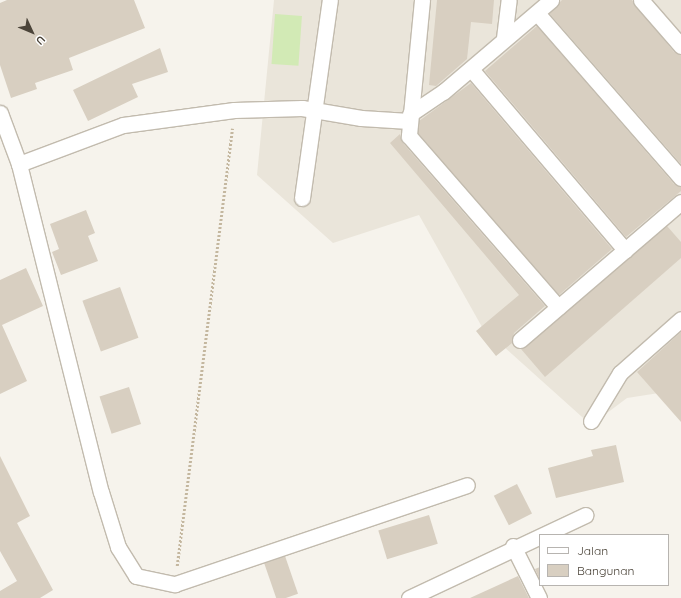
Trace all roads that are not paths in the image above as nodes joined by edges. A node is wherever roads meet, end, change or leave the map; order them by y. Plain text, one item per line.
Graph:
1 (330, 0) edge
2 (422, 0) edge
3 (509, 0) edge
4 (551, 0) edge
5 (641, 0) edge
6 (537, 13) junction
7 (504, 38) junction
8 (681, 46) edge
9 (471, 69) junction
10 (315, 110) junction
11 (0, 113) edge
12 (409, 118) junction
13 (19, 164) junction
14 (681, 178) edge
15 (302, 198) dead end
16 (681, 202) edge
17 (625, 250) junction
18 (558, 307) junction
19 (681, 319) edge
20 (520, 340) dead end
21 (591, 421) dead end
22 (467, 485) dead end
23 (585, 515) dead end
24 (541, 534) edge
25 (539, 535) edge
26 (513, 546) junction
27 (410, 598) edge
28 (539, 598) edge

1 - 10 street
2 - 12 street
3 - 7 street
4 - 6 street
5 - 8 street
6 - 7 street
6 - 14 street
7 - 9 street
9 - 12 street
9 - 17 street
10 - 12 street
10 - 13 street
10 - 15 street
11 - 13 street
12 - 18 street
13 - 22 street
16 - 17 street
17 - 18 street
18 - 20 street
19 - 21 street
23 - 24 street
25 - 26 street
26 - 27 street
26 - 28 street

